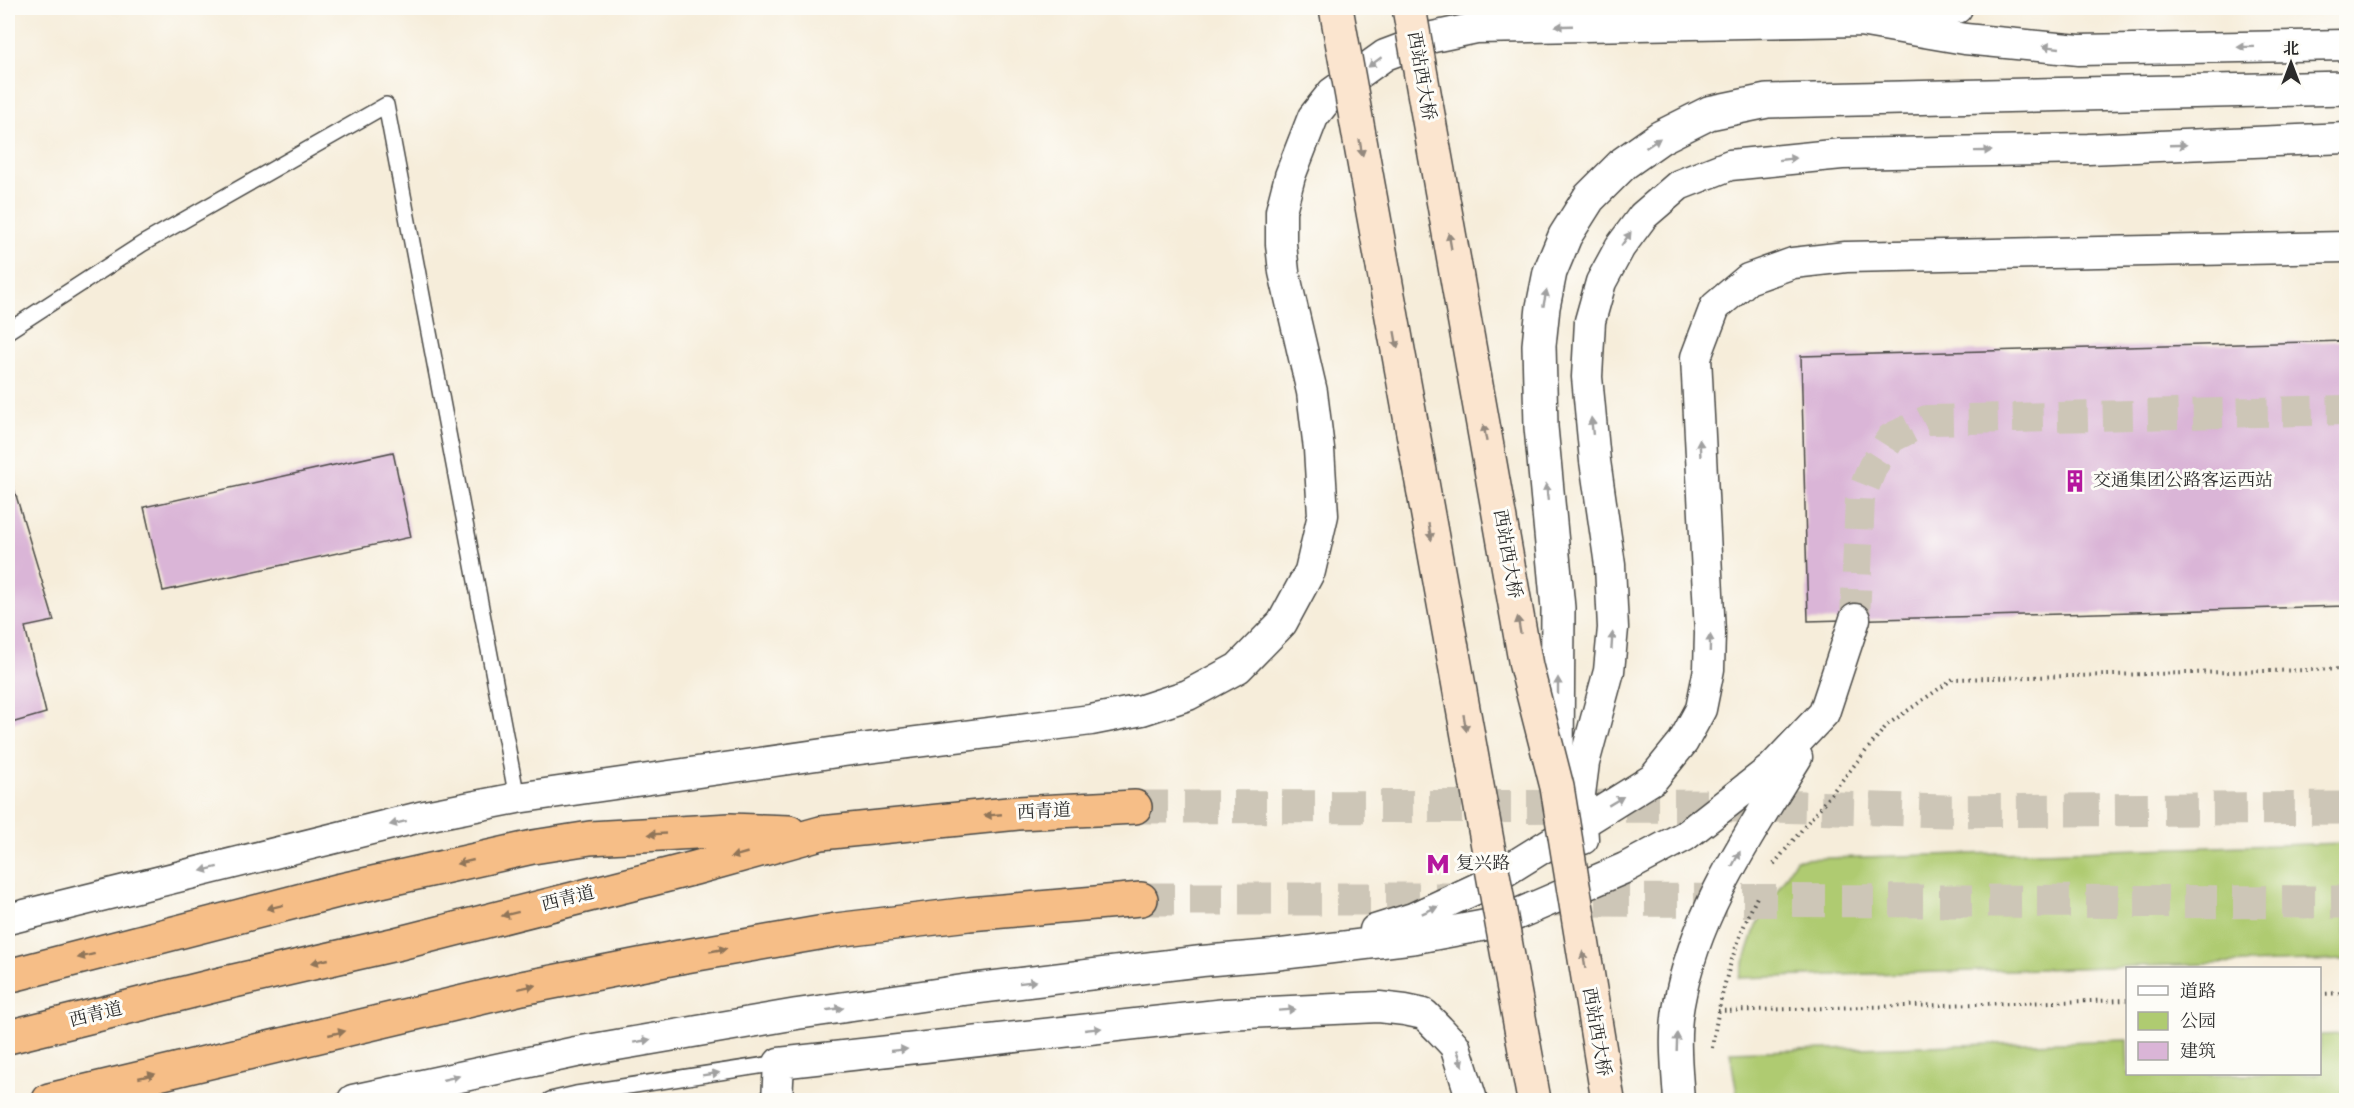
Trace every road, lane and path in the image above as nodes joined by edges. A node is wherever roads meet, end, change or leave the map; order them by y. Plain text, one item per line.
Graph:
1 (1336, 8) edge
2 (1408, 8) edge
3 (1957, 8) edge
4 (1860, 21) junction
5 (2346, 45) edge
6 (2346, 88) edge
7 (2346, 138) edge
8 (2346, 247) edge
9 (8, 331) edge
10 (1855, 619) tunnel mouth
11 (2346, 669) edge
12 (1824, 714) junction
13 (1557, 787) junction
14 (517, 798) junction
15 (1135, 807) tunnel mouth
16 (1581, 822) junction
17 (820, 833) junction
18 (1769, 870) dead end
19 (1587, 884) junction
20 (1761, 888) dead end
21 (1141, 899) tunnel mouth
22 (8, 919) edge
23 (1273, 955) junction
24 (8, 976) edge
25 (2346, 993) edge
26 (2321, 994) edge
27 (2126, 1000) edge
28 (1718, 1011) junction
29 (8, 1037) edge
30 (1711, 1056) dead end
31 (779, 1063) junction
32 (49, 1101) edge
33 (353, 1101) edge
34 (550, 1101) edge
35 (777, 1101) edge
36 (1472, 1101) edge
37 (1534, 1101) edge
38 (1608, 1101) edge
39 (1679, 1101) edge

1 -> 37 main road, bridge
13 -> 2 main road, 西站西大桥, bridge
3 - 4 street
5 -> 4 street
4 -> 14 street
13 -> 6 street, bridge
16 -> 7 street
16 -> 8 street
9 - 14 lane
10 - 12 street
11 - 18 path
12 - 19 street
39 -> 12 street
38 -> 13 main road, 西站西大桥, bridge
14 -> 22 street
15 -> 17 highway, 西青道
16 - 19 street
23 -> 16 street
17 -> 24 highway
17 -> 29 highway, 西青道
19 - 23 street
20 - 28 path
32 -> 21 highway
33 -> 23 street
25 - 26 path
27 - 28 path
28 - 30 path
34 -> 31 lane
31 - 35 street
31 -> 36 street

